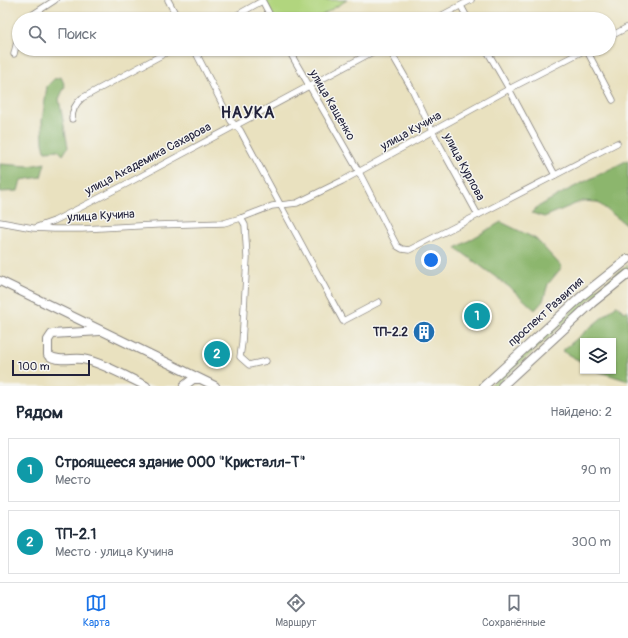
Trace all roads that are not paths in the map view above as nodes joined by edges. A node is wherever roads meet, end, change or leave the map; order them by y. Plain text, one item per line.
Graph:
1 (55, 0) edge
2 (168, 0) edge
3 (471, 0) edge
4 (262, 1) edge
5 (460, 6) junction
6 (37, 12) edge
7 (174, 12) edge
8 (242, 12) edge
9 (268, 12) edge
10 (448, 12) edge
11 (464, 12) edge
12 (628, 28) edge
13 (616, 34) edge
14 (160, 56) edge
15 (198, 56) edge
16 (292, 56) edge
17 (365, 56) edge
18 (393, 56) edge
19 (490, 56) edge
20 (573, 56) edge
21 (591, 56) edge
22 (308, 86) junction
23 (509, 89) junction
24 (613, 100) dead end
25 (72, 119) dead end
26 (235, 126) junction
27 (432, 131) junction
28 (617, 143) dead end
29 (359, 172) junction
30 (555, 175) junction
31 (279, 204) junction
32 (478, 216) junction
33 (241, 218) junction
34 (54, 221) junction
35 (0, 222) edge
36 (33, 228) junction
37 (54, 229) junction
38 (397, 246) joint
39 (628, 259) edge
40 (628, 274) edge
41 (0, 281) edge
42 (379, 302) dead end
43 (101, 331) junction
44 (266, 361) dead end
45 (200, 379) junction
46 (146, 386) edge
47 (184, 386) edge
48 (215, 386) edge
49 (484, 386) edge
50 (502, 386) edge

1 - 6 street
2 - 7 street
3 - 5 street
4 - 8 street
4 - 9 street
5 - 10 street
5 - 11 street
12 - 13 street
14 - 25 street
15 - 26 street
16 - 22 street, улица Кащенко
17 - 22 street, улица Академика Сахарова
18 - 27 street, улица Курлова
19 - 23 street
20 - 23 street, улица Кучина
21 - 24 street
22 - 26 street, улица Академика Сахарова
22 - 29 street, улица Кащенко
23 - 27 street, улица Кучина
23 - 30 street
26 - 31 street
26 - 34 street, улица Академика Сахарова
27 - 29 street, улица Кучина
27 - 32 street, улица Курлова
28 - 30 street
29 - 31 street, улица Кучина
29 - 38 street, улица Кащенко
30 - 32 street
31 - 33 street, улица Кучина
31 - 42 street
32 - 38 street, улица Курлова
33 - 37 street, улица Кучина
33 - 44 street
34 - 36 street, улица Академика Сахарова
34 - 37 street
35 - 36 street, улица Кучина
36 - 37 street, улица Кучина
39 - 49 street, проспект Развития
40 - 50 street, проспект Развития
41 - 43 street
43 - 45 street
43 - 46 street
45 - 47 street
45 - 48 street

